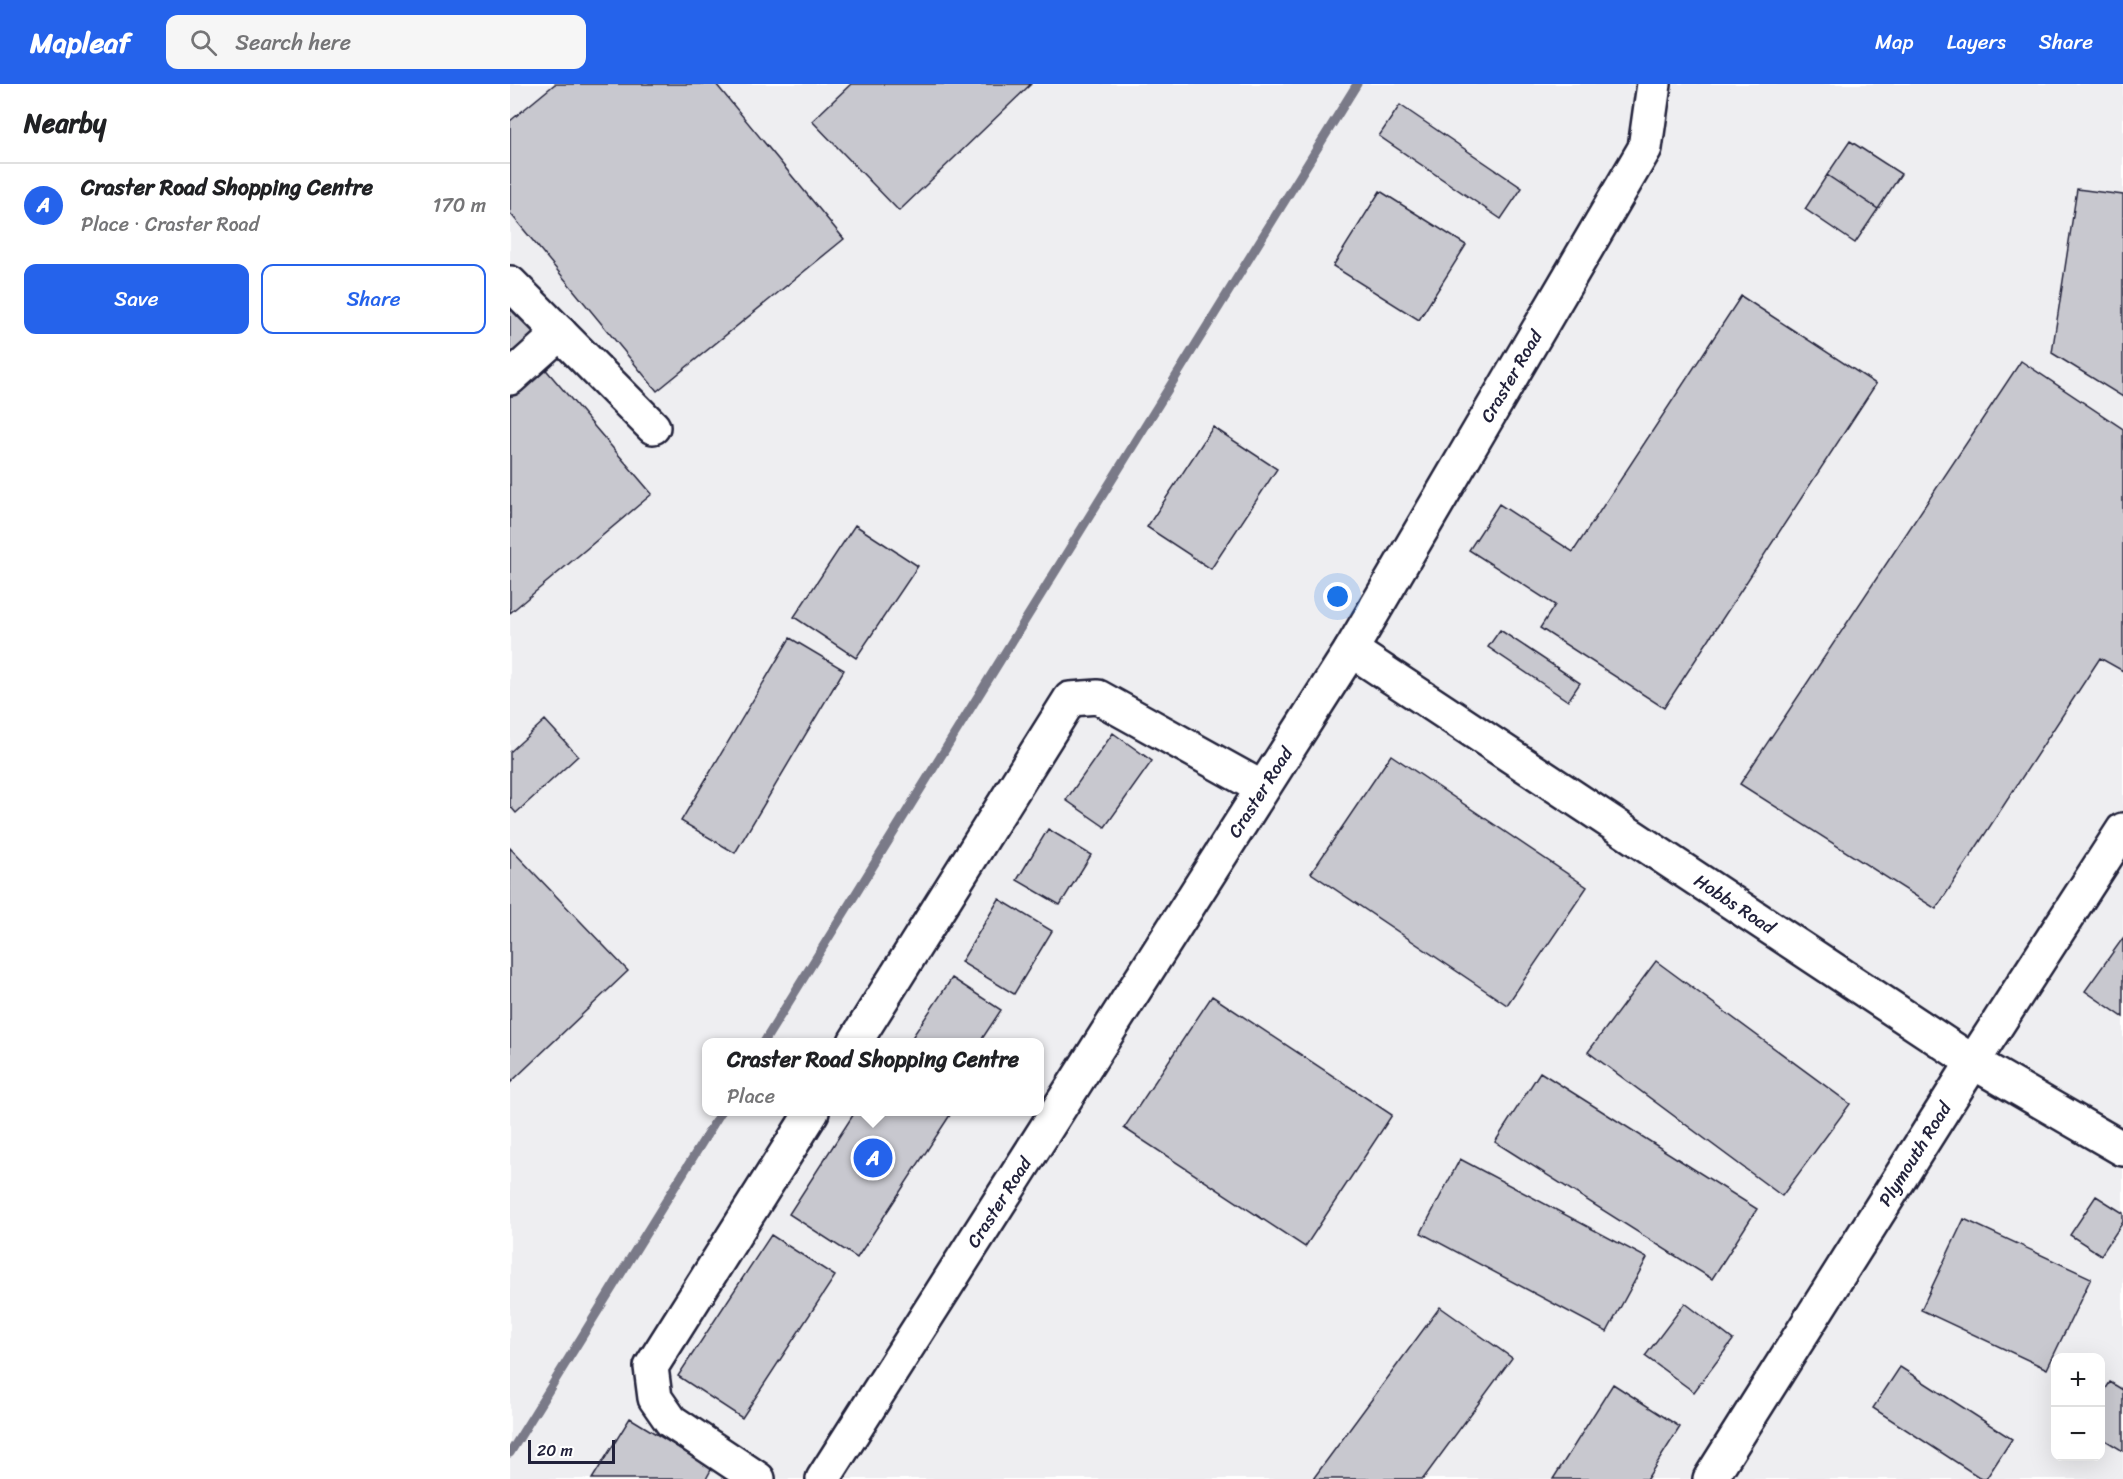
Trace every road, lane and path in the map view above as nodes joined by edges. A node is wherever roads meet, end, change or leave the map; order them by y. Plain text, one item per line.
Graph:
1 (1654, 84) edge
2 (510, 283) edge
3 (560, 333) junction
4 (510, 378) edge
5 (653, 427) dead end
6 (1351, 650) junction
7 (1262, 789) junction
8 (2123, 830) edge
9 (858, 1038) edge
10 (1973, 1062) junction
11 (809, 1116) edge
12 (2123, 1149) edge
13 (758, 1479) edge
14 (823, 1479) edge
15 (1710, 1479) edge

1 - 6 street, Craster Road
2 - 3 street
3 - 4 street
3 - 5 street
6 - 7 street, Craster Road
6 - 10 street, Hobbs Road
7 - 9 street
7 - 14 street, Craster Road
8 - 10 street, Plymouth Road
10 - 12 street, Hobbs Road
10 - 15 street, Plymouth Road
11 - 13 street

